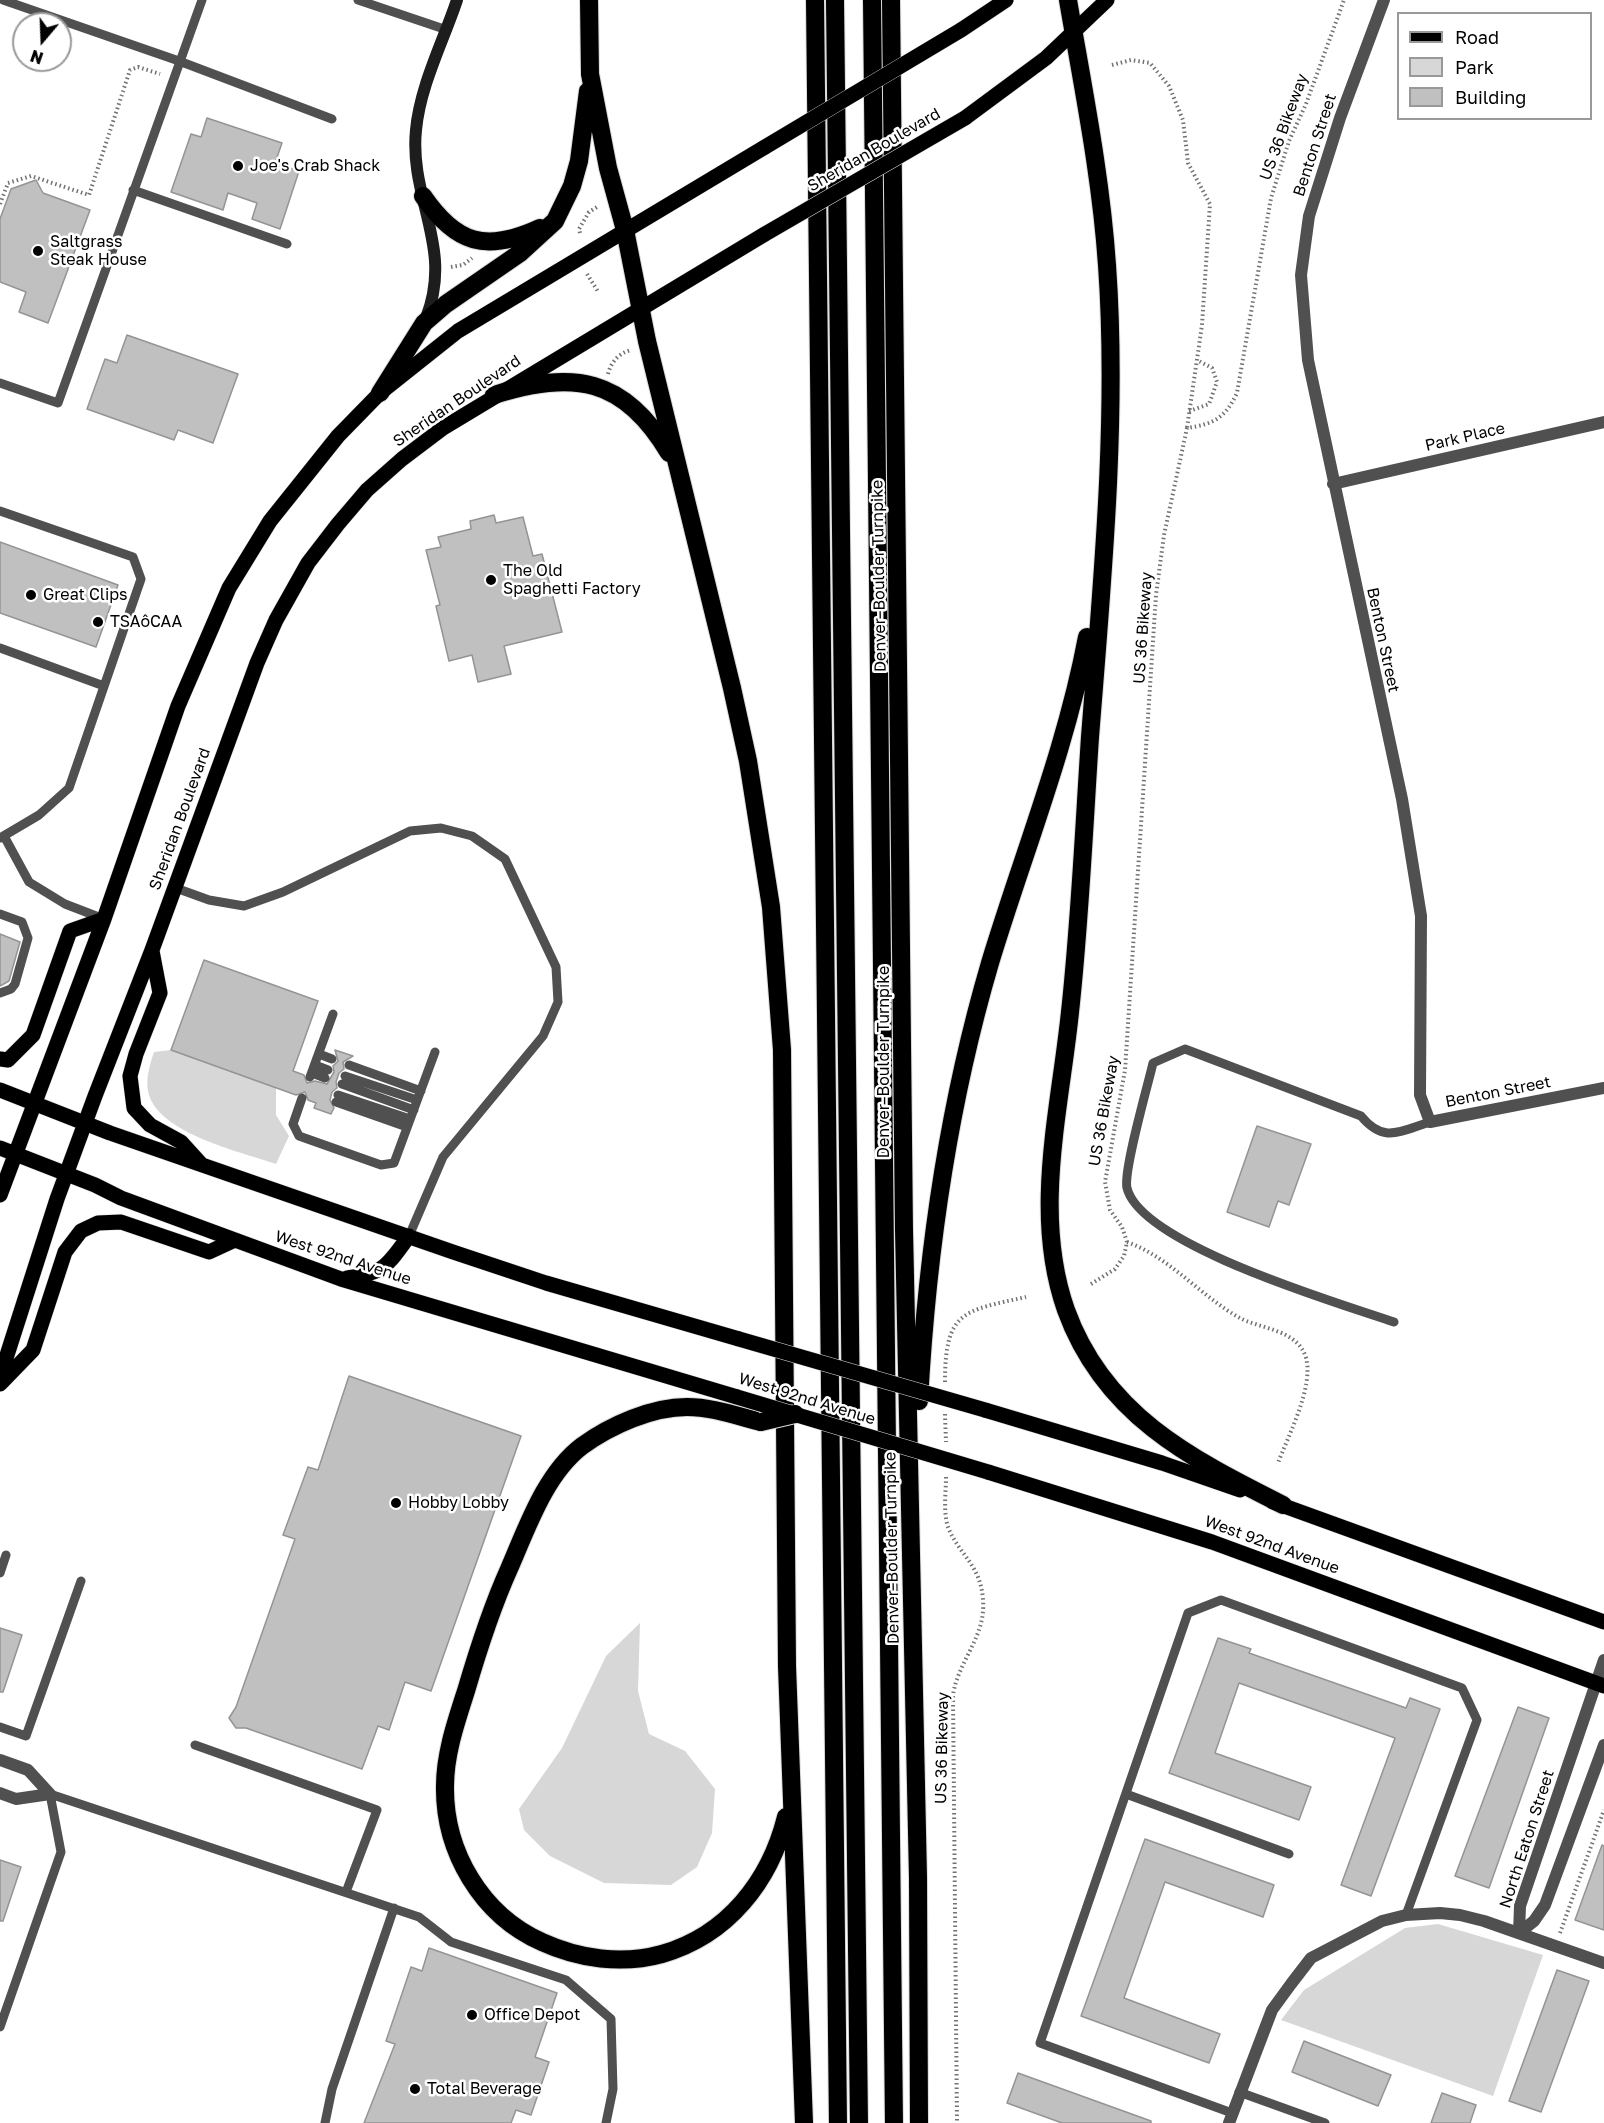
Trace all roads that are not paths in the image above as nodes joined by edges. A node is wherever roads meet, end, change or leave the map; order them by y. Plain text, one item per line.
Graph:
1 (3, 0) edge
2 (202, 0) edge
3 (358, 0) edge
4 (457, 0) edge
5 (589, 0) edge
6 (815, 0) edge
7 (835, 0) edge
8 (872, 0) edge
9 (891, 0) edge
10 (1006, 0) edge
11 (1068, 0) edge
12 (1107, 0) edge
13 (1384, 0) edge
14 (447, 30) junction
15 (1074, 34) junction
16 (179, 61) junction
17 (590, 75) junction
18 (332, 119) dead end
19 (133, 190) junction
20 (423, 196) junction
21 (555, 221) junction
22 (625, 230) junction
23 (287, 244) dead end
24 (640, 309) junction
25 (424, 323) junction
26 (0, 383) edge
27 (380, 393) junction
28 (494, 395) junction
29 (1604, 422) edge
30 (676, 465) junction
31 (1333, 484) junction
32 (1105, 507) junction
33 (0, 511) edge
34 (0, 648) edge
35 (104, 686) junction
36 (2, 837) edge
37 (173, 887) junction
38 (0, 914) edge
39 (104, 919) junction
40 (152, 950) junction
41 (0, 993) edge
42 (333, 1014) dead end
43 (435, 1052) dead end
44 (319, 1054) junction
45 (0, 1059) edge
46 (332, 1059) dead end
47 (349, 1065) dead end
48 (327, 1074) dead end
49 (344, 1080) dead end
50 (1604, 1088) edge
51 (0, 1090) edge
52 (421, 1091) junction
53 (302, 1098) dead end
54 (337, 1098) dead end
55 (35, 1104) junction
56 (415, 1105) junction
57 (1430, 1122) junction
58 (85, 1123) junction
59 (409, 1123) junction
60 (0, 1148) edge
61 (15, 1154) junction
62 (204, 1166) junction
63 (67, 1174) junction
64 (0, 1195) edge
65 (409, 1236) junction
66 (235, 1240) junction
67 (341, 1279) junction
68 (1394, 1322) dead end
69 (0, 1377) edge
70 (0, 1384) edge
71 (795, 1414) junction
72 (1283, 1505) junction
73 (911, 1540) junction
74 (6, 1555) dead end
75 (0, 1573) edge
76 (81, 1581) dead end
77 (1604, 1622) edge
78 (1604, 1660) edge
79 (1600, 1685) edge
80 (0, 1727) edge
81 (1604, 1744) edge
82 (195, 1745) dead end
83 (0, 1760) edge
84 (0, 1793) edge
85 (50, 1794) junction
86 (1126, 1794) junction
87 (790, 1797) junction
88 (1289, 1854) dead end
89 (345, 1892) junction
90 (394, 1908) junction
91 (1407, 1915) junction
92 (1519, 1933) junction
93 (1604, 1963) edge
94 (0, 2027) edge
95 (1239, 2092) junction
96 (1231, 2118) edge
97 (325, 2123) edge
98 (606, 2123) edge
99 (804, 2123) edge
100 (838, 2123) edge
101 (859, 2123) edge
102 (894, 2123) edge
103 (919, 2123) edge
104 (1325, 2123) edge

1 - 16 lane
2 - 16 lane
3 - 14 lane
4 - 14 street
5 - 17 highway
6 - 100 highway
7 - 101 highway
8 - 102 highway
9 - 73 highway, Denver–Boulder Turnpike
10 - 22 main road, bridge
11 - 15 highway
12 - 15 main road, Sheridan Boulevard
13 - 31 street, Benton Street
14 - 20 street
15 - 24 main road, Sheridan Boulevard, bridge
15 - 32 highway
16 - 18 lane
16 - 19 lane
17 - 21 highway
17 - 22 highway
19 - 23 lane
19 - 26 lane
20 - 21 highway
20 - 25 street
21 - 25 highway
22 - 24 highway
22 - 27 main road
24 - 28 main road, Sheridan Boulevard
24 - 30 highway
25 - 27 highway
27 - 39 main road
28 - 30 highway
28 - 37 main road, Sheridan Boulevard
29 - 31 street, Park Place
30 - 87 highway
31 - 57 street, Benton Street
32 - 72 highway
32 - 73 highway
33 - 35 lane
34 - 35 lane
35 - 36 lane
36 - 39 lane
37 - 40 main road, Sheridan Boulevard
37 - 65 lane
38 - 41 lane
39 - 45 main road
39 - 55 main road
40 - 58 main road, Sheridan Boulevard
40 - 62 main road
42 - 44 lane
43 - 52 lane
44 - 46 lane
44 - 48 lane
47 - 52 lane
49 - 56 lane
50 - 57 street, Benton Street
51 - 55 main road
52 - 56 lane
53 - 59 lane
54 - 59 lane
55 - 58 main road
55 - 61 main road
56 - 59 lane
57 - 68 lane
58 - 62 main road
58 - 63 main road, Sheridan Boulevard
60 - 61 main road, West 92nd Avenue
61 - 63 main road, West 92nd Avenue
61 - 64 main road
62 - 65 main road
63 - 66 main road, West 92nd Avenue
63 - 69 main road, Sheridan Boulevard
65 - 67 main road
65 - 72 main road, bridge
66 - 67 main road, West 92nd Avenue
66 - 70 main road
67 - 71 main road, West 92nd Avenue, bridge
71 - 79 main road, West 92nd Avenue, bridge
71 - 87 highway, bridge
72 - 77 main road
73 - 103 highway, Denver–Boulder Turnpike
74 - 75 lane
76 - 80 lane
78 - 79 street, North Eaton Street
79 - 92 street, North Eaton Street
81 - 92 street, North Eaton Street
82 - 89 lane
83 - 85 street
84 - 85 street
85 - 89 lane
85 - 94 lane
86 - 88 lane
86 - 91 lane
86 - 96 lane
87 - 99 highway
89 - 90 lane
90 - 97 lane
90 - 98 lane
91 - 92 street
91 - 95 street
92 - 93 street
95 - 96 street
95 - 104 lane

